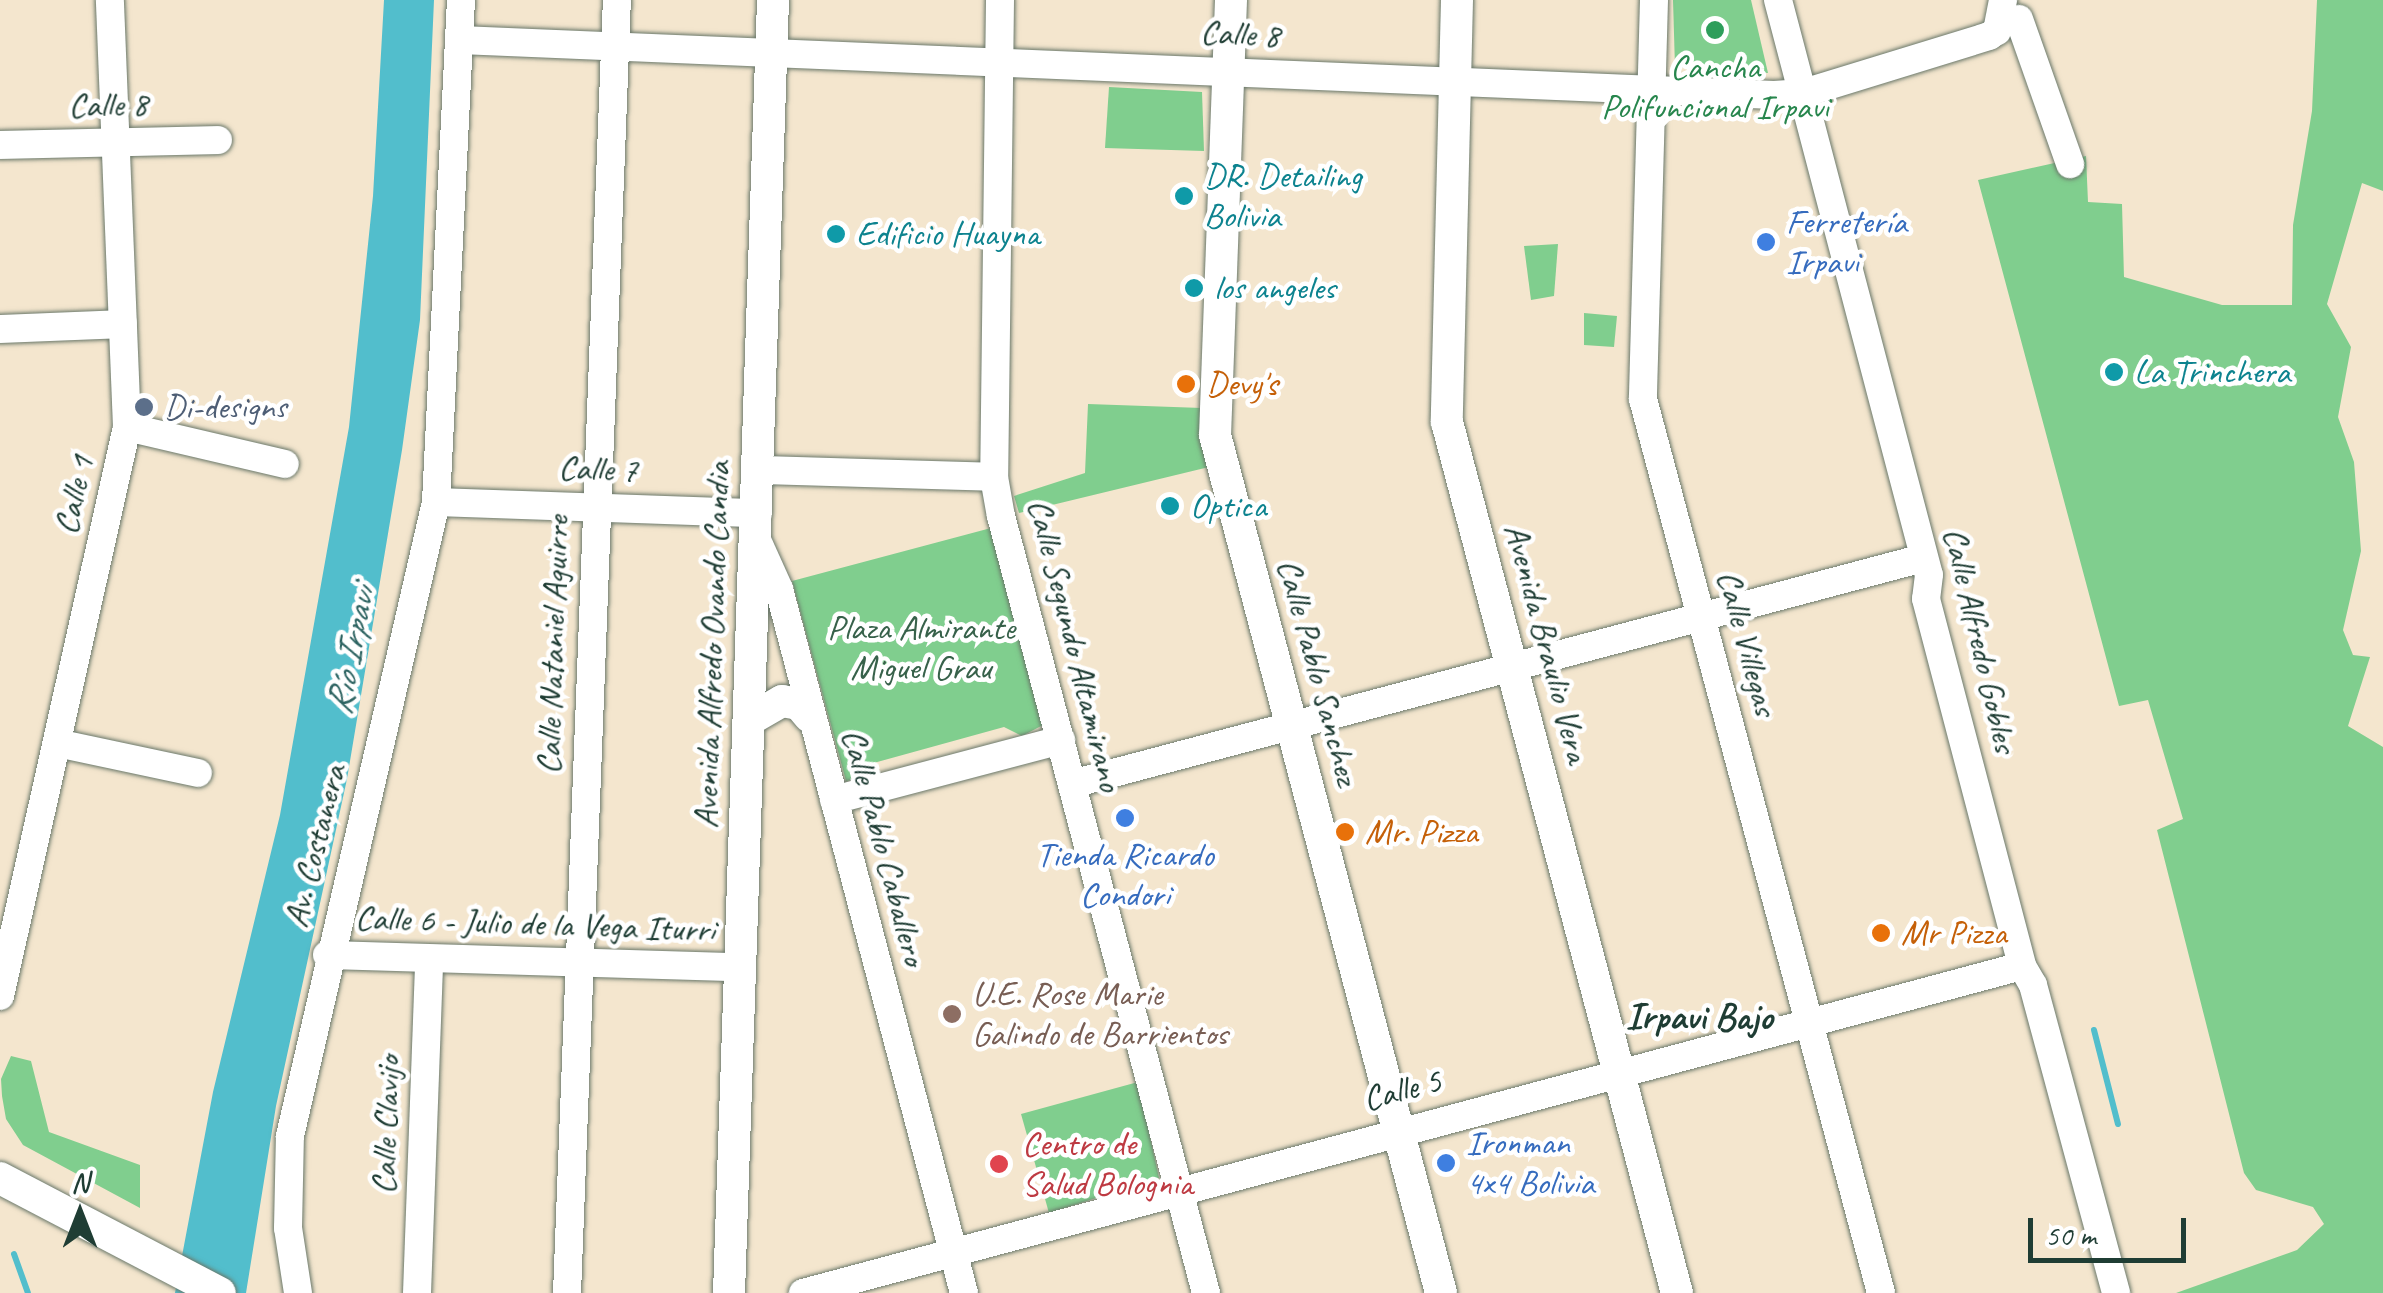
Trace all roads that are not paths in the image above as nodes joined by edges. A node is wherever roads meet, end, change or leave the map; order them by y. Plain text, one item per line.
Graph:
1 (110, 0) edge
2 (461, 0) edge
3 (617, 0) edge
4 (773, 0) edge
5 (1000, 0) edge
6 (1231, 0) edge
7 (1458, 0) edge
8 (1654, 0) edge
9 (1778, 0) edge
10 (2008, 13) edge
11 (460, 40) junction
12 (615, 48) junction
13 (771, 52) junction
14 (998, 61) junction
15 (1228, 72) junction
16 (1454, 81) junction
17 (1650, 90) junction
18 (1804, 92) junction
19 (218, 140) dead end
20 (115, 142) junction
21 (0, 145) edge
22 (2070, 164) dead end
23 (123, 324) junction
24 (0, 329) edge
25 (128, 427) junction
26 (284, 464) dead end
27 (760, 470) junction
28 (994, 477) junction
29 (436, 502) junction
30 (595, 506) junction
31 (758, 527) junction
32 (1923, 558) junction
33 (1701, 618) junction
34 (1512, 668) junction
35 (810, 716) junction
36 (749, 720) junction
37 (1290, 725) junction
38 (1060, 740) junction
39 (57, 743) junction
40 (198, 773) dead end
41 (1072, 784) junction
42 (834, 800) junction
43 (327, 955) junction
44 (429, 959) junction
45 (581, 963) junction
46 (2022, 966) junction
47 (740, 967) junction
48 (1, 990) edge
49 (1808, 1022) junction
50 (1618, 1074) junction
51 (1398, 1133) junction
52 (0, 1178) edge
53 (1178, 1190) junction
54 (953, 1253) junction
55 (220, 1293) edge
56 (298, 1293) edge
57 (417, 1293) edge
58 (566, 1293) edge
59 (729, 1293) edge
60 (803, 1293) edge
61 (964, 1293) edge
62 (1206, 1293) edge
63 (1441, 1293) edge
64 (1678, 1293) edge
65 (1881, 1293) edge
66 (2116, 1293) edge

1 - 20 street, Calle 1
2 - 11 street, Av. Costanera
3 - 12 street, Calle Nataniel Aguirre
4 - 13 main road, Avenida Alfredo Ovando Candia
5 - 14 street, Calle Segundo Altamirano
6 - 15 main road, Calle Pablo Sanchez
7 - 16 main road, Avenida Braulio Vera
8 - 17 street, Calle Villegas
9 - 18 street, Calle Alfredo Gobles
10 - 18 street, Calle 8
10 - 22 street
11 - 12 street, Calle 8
11 - 29 street, Av. Costanera
12 - 13 street, Calle 8
12 - 30 street, Calle Nataniel Aguirre
13 - 14 street, Calle 8
13 - 27 main road, Avenida Alfredo Ovando Candia
14 - 15 street, Calle 8
14 - 28 street, Calle Segundo Altamirano
15 - 16 street, Calle 8
15 - 37 main road, Calle Pablo Sanchez
16 - 17 street, Calle 8
16 - 34 main road, Avenida Braulio Vera
17 - 18 street, Calle 8
17 - 33 street, Calle Villegas
18 - 32 street, Calle Alfredo Gobles
19 - 20 street, Calle 8
20 - 21 street, Calle 8
20 - 23 street, Calle 1
23 - 24 street
23 - 25 street, Calle 1
25 - 26 street
25 - 39 street, Calle 1
27 - 28 street
27 - 31 main road, Avenida Alfredo Ovando Candia
28 - 38 street, Calle Segundo Altamirano
29 - 30 street, Calle 7
29 - 43 street, Av. Costanera
30 - 31 street, Calle 7
30 - 45 street, Calle Nataniel Aguirre
31 - 35 street, Calle Pablo Caballero
31 - 36 main road, Avenida Alfredo Ovando Candia
32 - 33 street
32 - 46 street, Calle Alfredo Gobles
33 - 34 street
33 - 49 street, Calle Villegas
34 - 37 street
34 - 50 main road, Avenida Braulio Vera
35 - 36 main road
35 - 42 street, Calle Pablo Caballero
36 - 47 main road, Avenida Alfredo Ovando Candia
37 - 41 street
37 - 51 main road, Calle Pablo Sanchez
38 - 41 street, Calle Segundo Altamirano
38 - 42 street
39 - 40 street
39 - 48 street, Calle 1
41 - 53 street, Calle Segundo Altamirano
42 - 54 street, Calle Pablo Caballero
43 - 44 street, Calle 6 - Julio de la Vega Iturri
43 - 56 street, Av. Costanera
44 - 45 street, Calle 6 - Julio de la Vega Iturri
44 - 57 street, Calle Clavijo
45 - 47 street, Calle 6 - Julio de la Vega Iturri
45 - 58 street, Calle Nataniel Aguirre
46 - 49 street, Calle 5
46 - 66 street, Calle Alfredo Gobles
47 - 59 main road, Avenida Alfredo Ovando Candia
49 - 50 street, Calle 5
49 - 65 street, Calle Villegas
50 - 51 street, Calle 5
50 - 64 main road, Avenida Braulio Vera
51 - 53 street, Calle 5
51 - 63 main road, Calle Pablo Sanchez
52 - 55 main road
53 - 54 street, Calle 5
53 - 62 street, Calle Segundo Altamirano
54 - 60 street, Calle 5
54 - 61 street, Calle Pablo Caballero

